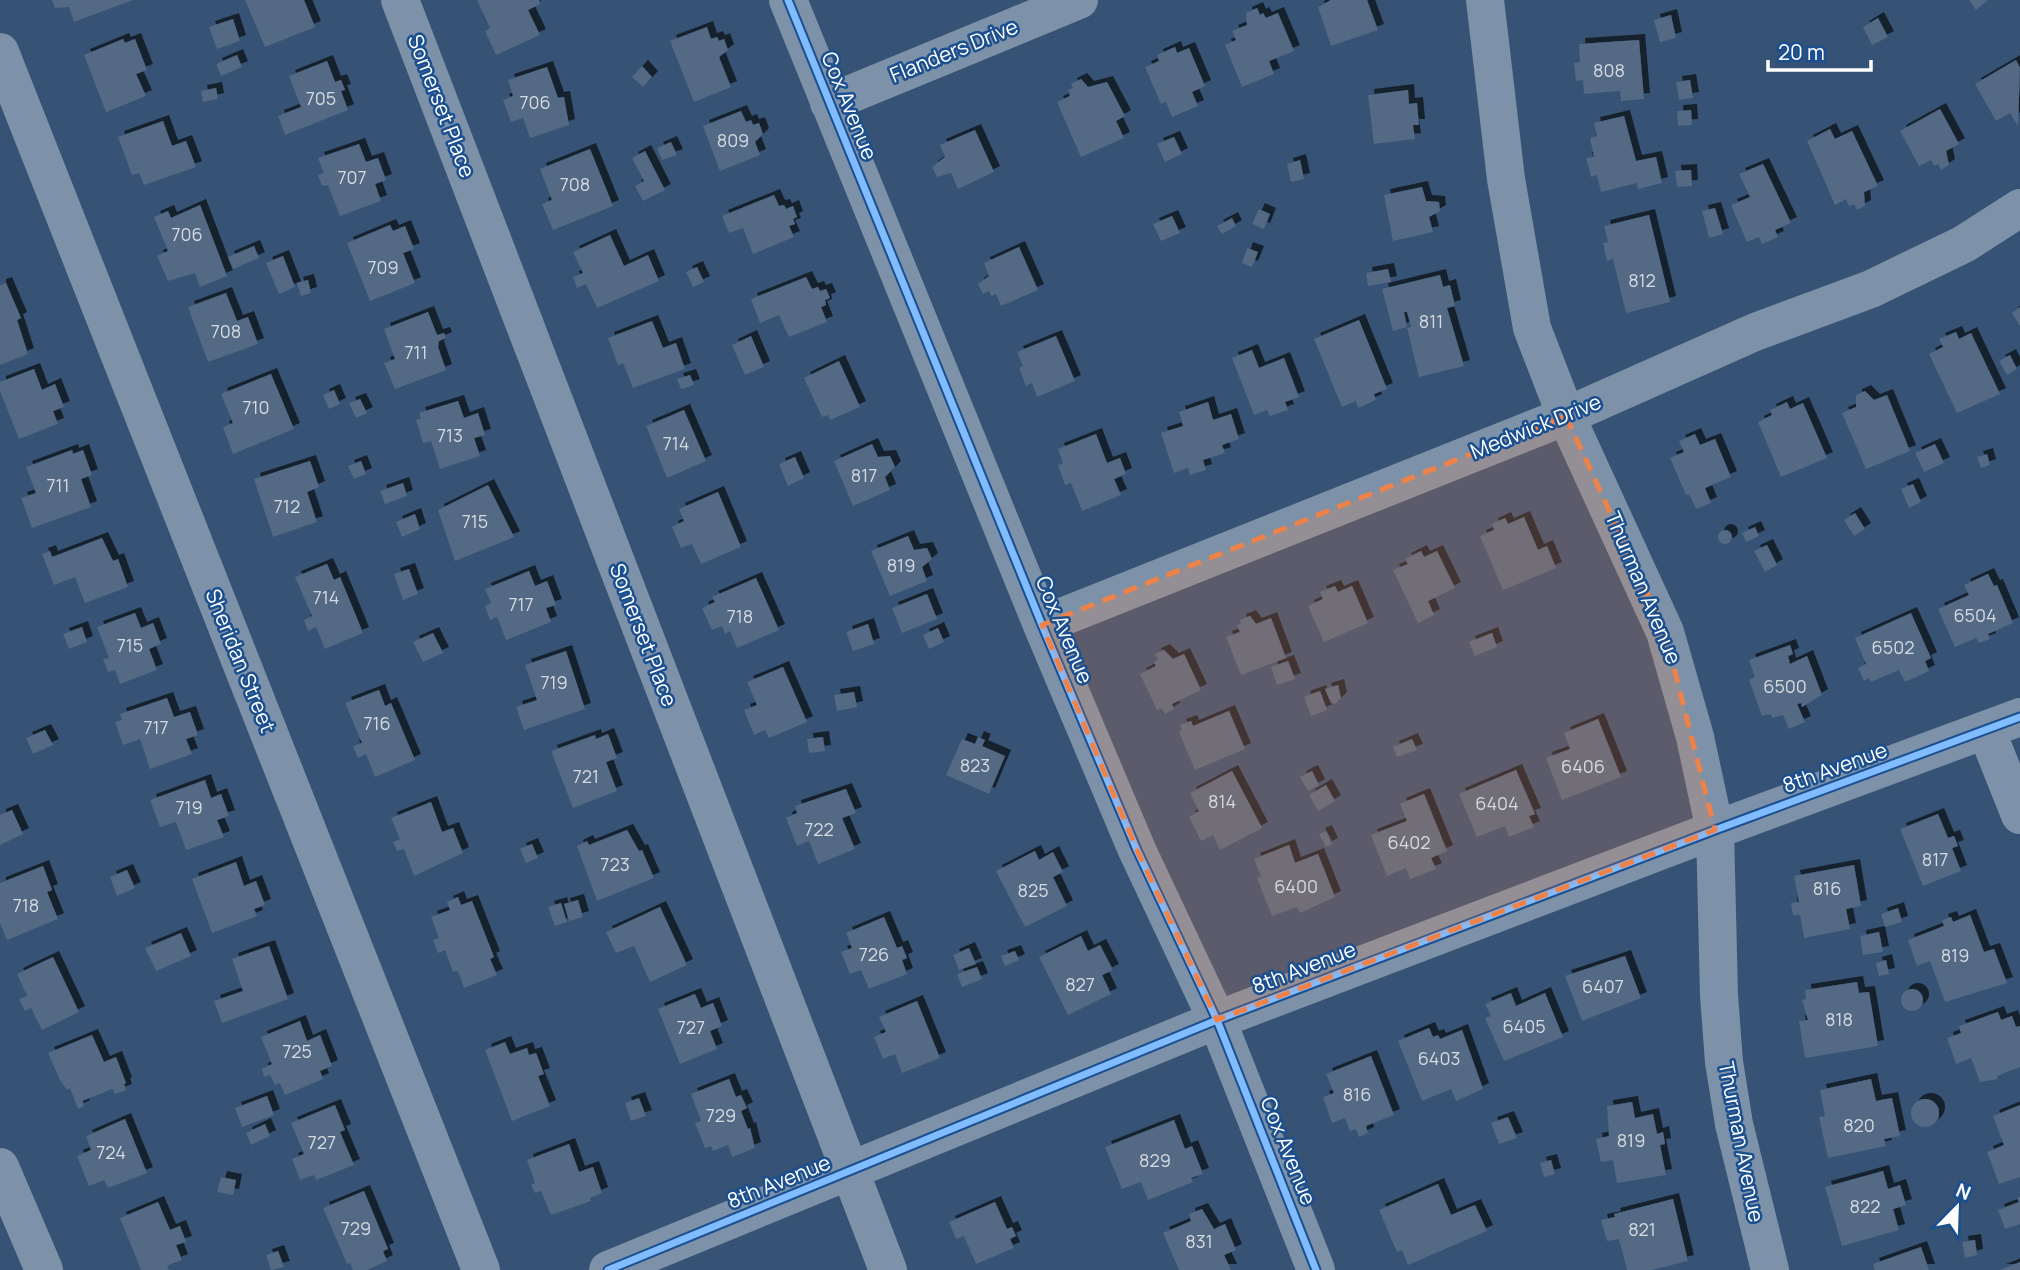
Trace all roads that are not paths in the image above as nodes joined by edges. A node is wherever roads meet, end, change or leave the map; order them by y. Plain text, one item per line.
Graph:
1 (400, 0) edge
2 (788, 0) edge
3 (1079, 0) edge
4 (1485, 0) edge
5 (0, 52) edge
6 (829, 103) junction
7 (2020, 208) edge
8 (1566, 415) junction
9 (1042, 625) junction
10 (2004, 724) edge
11 (2020, 816) edge
12 (1715, 830) junction
13 (1217, 1020) junction
14 (0, 1167) edge
15 (849, 1173) junction
16 (44, 1270) edge
17 (481, 1270) edge
18 (608, 1270) edge
19 (888, 1270) edge
20 (1316, 1270) edge
21 (1770, 1270) edge

1 - 15 street, Somerset Place
2 - 6 street, Cox Avenue
3 - 6 street, Flanders Drive
4 - 8 street, Thurman Avenue
5 - 17 street, Sheridan Street
6 - 9 street, Cox Avenue
7 - 8 street, Medwick Drive
8 - 9 street, Medwick Drive
8 - 12 street, Thurman Avenue
9 - 13 street, Cox Avenue
10 - 11 street
10 - 12 street, 8th Avenue
12 - 13 street, 8th Avenue
12 - 21 street, Thurman Avenue
13 - 15 street, 8th Avenue
13 - 20 street, Cox Avenue
14 - 16 street
15 - 18 street, 8th Avenue
15 - 19 street, Somerset Place

